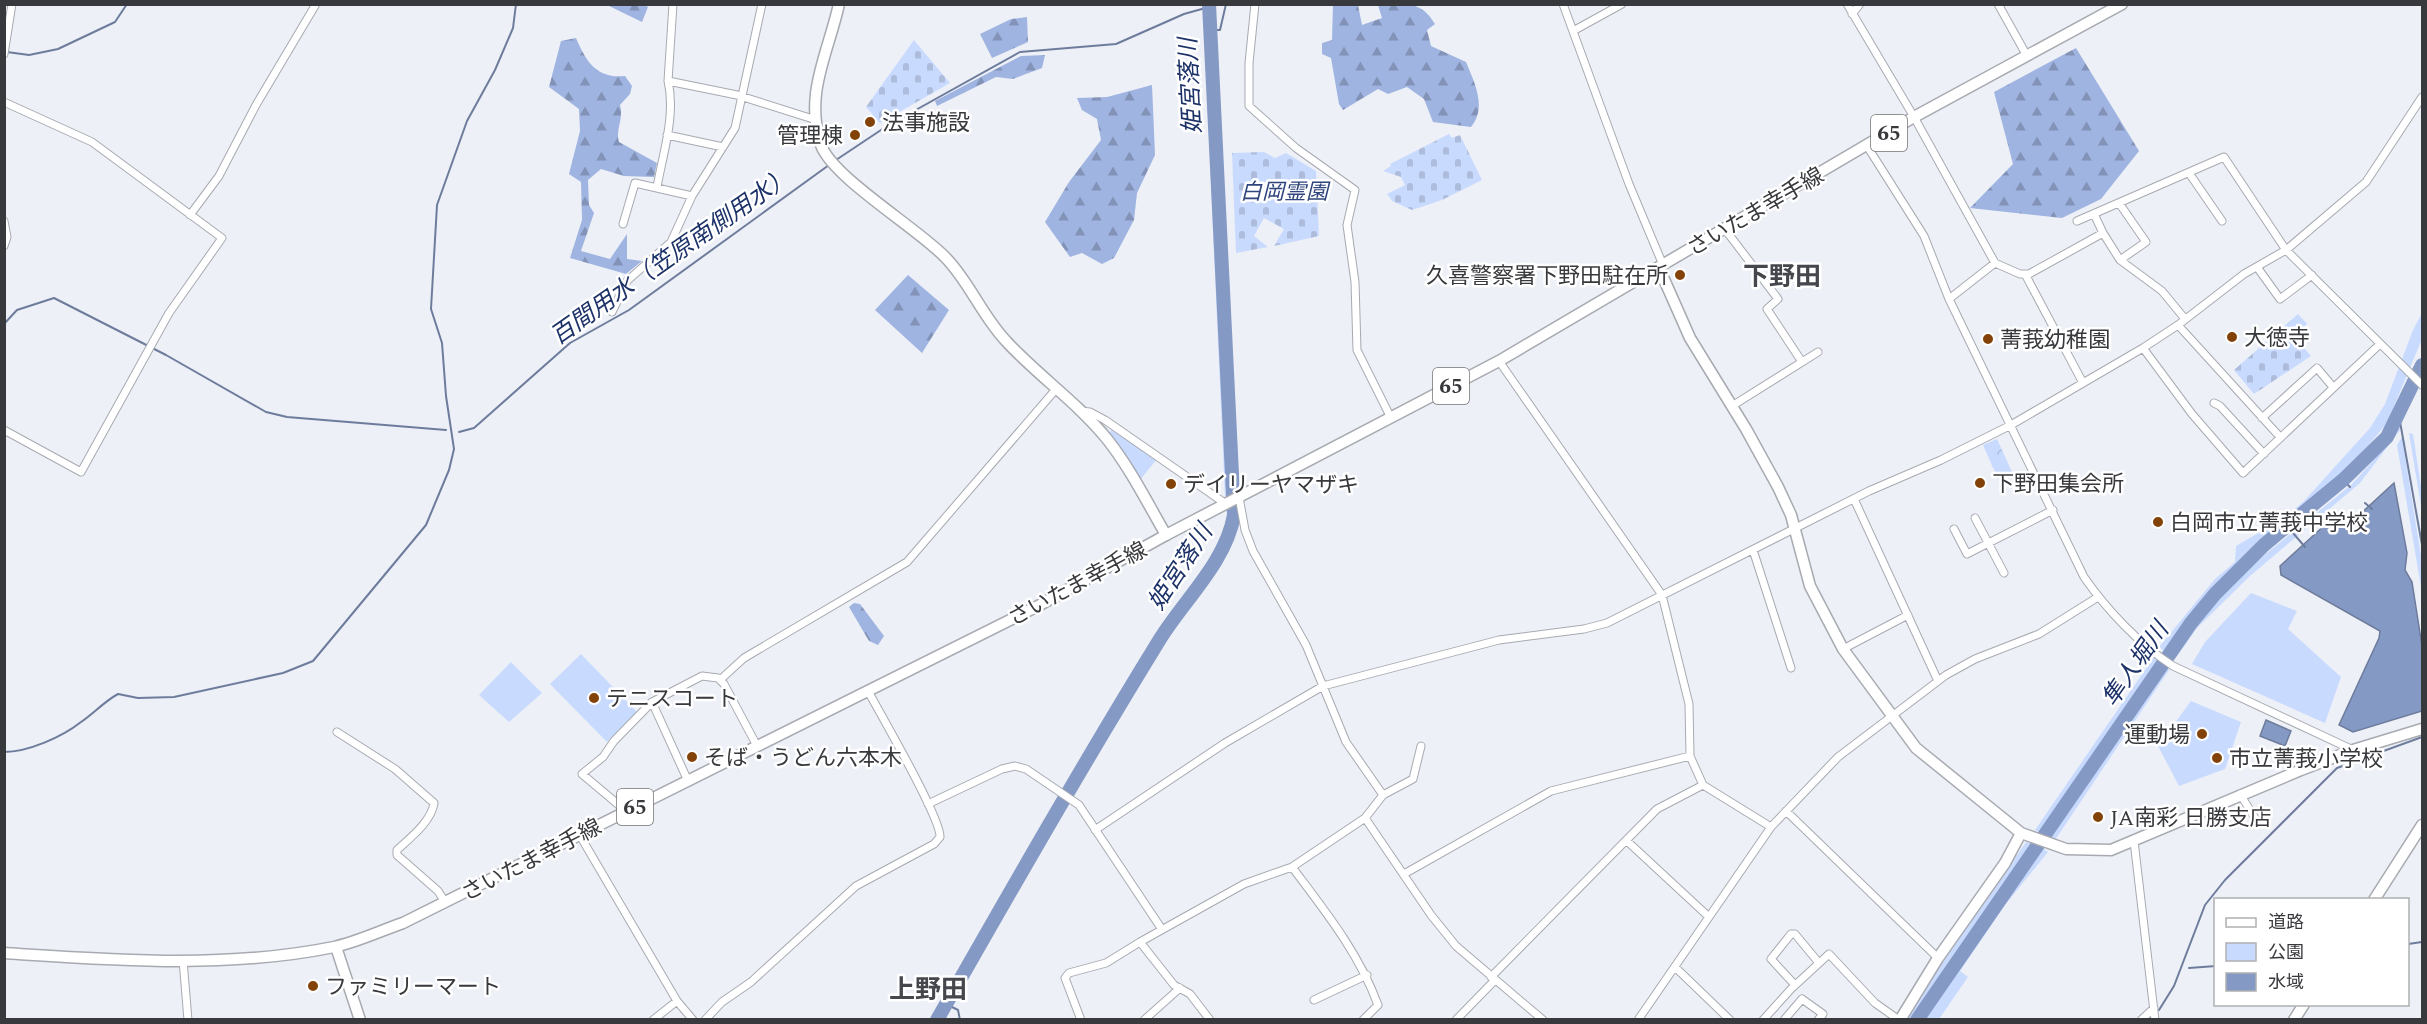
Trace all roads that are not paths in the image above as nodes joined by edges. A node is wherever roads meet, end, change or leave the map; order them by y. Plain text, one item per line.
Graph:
1 (12, 4) edge
2 (316, 4) edge
3 (673, 4) edge
4 (762, 4) edge
5 (839, 4) edge
6 (1255, 4) edge
7 (1563, 4) edge
8 (1622, 4) edge
9 (1846, 4) edge
10 (1860, 4) edge
11 (1998, 4) edge
12 (2122, 4) edge
13 (1852, 14) junction
14 (1574, 31) junction
15 (4, 54) edge
16 (2027, 56) junction
17 (668, 81) junction
18 (744, 97) junction
19 (2422, 97) edge
20 (4, 102) edge
21 (1914, 117) junction
22 (813, 119) junction
23 (667, 135) junction
24 (1868, 146) junction
25 (723, 147) junction
26 (2189, 173) junction
27 (657, 187) junction
28 (692, 196) junction
29 (2119, 203) junction
30 (190, 214) junction
31 (2094, 214) junction
32 (4, 221) edge
33 (2077, 221) dead end
34 (2223, 221) dead end
35 (623, 224) dead end
36 (1724, 228) junction
37 (2103, 233) junction
38 (4, 246) edge
39 (2286, 249) junction
40 (2120, 260) junction
41 (1995, 263) junction
42 (1661, 267) junction
43 (2257, 267) junction
44 (2025, 274) junction
45 (2312, 275) junction
46 (1949, 299) junction
47 (612, 312) dead end
48 (2186, 319) junction
49 (2178, 325) junction
50 (2380, 344) junction
51 (2143, 348) junction
52 (1818, 352) dead end
53 (1498, 361) junction
54 (1802, 362) junction
55 (2083, 383) junction
56 (2422, 385) edge
57 (2333, 387) junction
58 (1056, 388) junction
59 (2214, 403) dead end
60 (1732, 406) junction
61 (1080, 411) junction
62 (1391, 418) junction
63 (2262, 418) junction
64 (2011, 425) junction
65 (4, 430) edge
66 (2280, 437) junction
67 (2264, 454) junction
68 (1239, 497) junction
69 (1854, 499) junction
70 (1225, 504) junction
71 (2053, 510) junction
72 (1975, 518) dead end
73 (1954, 529) dead end
74 (1794, 530) junction
75 (1166, 535) junction
76 (1987, 544) junction
77 (1753, 550) junction
78 (2004, 573) dead end
79 (1662, 595) junction
80 (2098, 597) junction
81 (1908, 615) junction
82 (1843, 649) junction
83 (1791, 668) dead end
84 (720, 680) junction
85 (1938, 681) junction
86 (1323, 686) junction
87 (868, 691) junction
88 (652, 702) junction
89 (1892, 716) junction
90 (2422, 729) edge
91 (337, 732) dead end
92 (757, 746) junction
93 (1421, 746) dead end
94 (2353, 750) junction
95 (1690, 756) junction
96 (688, 781) junction
97 (1703, 785) junction
98 (2240, 794) junction
99 (1383, 795) junction
100 (928, 804) junction
101 (626, 811) junction
102 (1786, 811) junction
103 (1365, 818) junction
104 (2258, 823) dead end
105 (2422, 825) edge
106 (1771, 827) junction
107 (1095, 830) junction
108 (579, 834) junction
109 (2025, 835) junction
110 (1627, 841) junction
111 (2134, 841) junction
112 (1292, 867) junction
113 (1404, 874) junction
114 (2375, 898) edge
115 (445, 902) junction
116 (1709, 917) junction
117 (1161, 928) junction
118 (1140, 942) junction
119 (336, 947) junction
120 (4, 953) edge
121 (1938, 958) junction
122 (183, 960) junction
123 (1819, 963) junction
124 (1676, 967) junction
125 (1367, 975) junction
126 (1493, 979) junction
127 (1795, 985) junction
128 (1180, 988) junction
129 (677, 1000) junction
130 (1314, 1000) dead end
131 (2303, 1006) edge
132 (2154, 1008) junction
133 (1642, 1018) edge
134 (188, 1020) edge
135 (360, 1020) edge
136 (653, 1020) edge
137 (693, 1020) edge
138 (705, 1020) edge
139 (1081, 1020) edge
140 (1144, 1020) edge
141 (1210, 1020) edge
142 (1364, 1020) edge
143 (1456, 1020) edge
144 (1543, 1020) edge
145 (1730, 1020) edge
146 (1763, 1020) edge
147 (1784, 1020) edge
148 (1818, 1020) edge
149 (1899, 1020) edge
150 (2141, 1020) edge
151 (2155, 1020) edge
152 (2294, 1020) edge

1 - 15 street
2 - 30 street
3 - 17 street
4 - 18 street
5 - 22 main road
6 - 62 street
7 - 14 street
8 - 14 street
9 - 13 street
10 - 13 street
11 - 16 street
12 - 16 main road, さいたま幸手線 / 65
13 - 21 street
14 - 42 street
16 - 21 main road, さいたま幸手線 / 65
17 - 18 street
17 - 23 street
18 - 22 street
18 - 25 street
19 - 39 street
20 - 30 street
21 - 24 main road, さいたま幸手線 / 65
21 - 41 street
22 - 58 main road
23 - 25 street
23 - 27 street
24 - 36 main road, さいたま幸手線 / 65
24 - 46 street
25 - 28 street
26 - 29 street
26 - 34 street
26 - 39 street
27 - 28 street
27 - 35 street
28 - 47 street
29 - 31 street
29 - 40 street
30 - 65 street
31 - 33 street
31 - 37 street
32 - 38 street
36 - 42 main road, さいたま幸手線 / 65
36 - 54 street
37 - 40 street
37 - 44 street
39 - 43 street
39 - 45 street
40 - 48 street
41 - 44 street
41 - 46 street
42 - 53 main road, さいたま幸手線 / 65
42 - 60 main road
43 - 45 street
43 - 48 street
44 - 55 street
45 - 50 street
46 - 64 street
48 - 49 street
49 - 51 street
49 - 63 street
50 - 56 street
50 - 57 street
51 - 55 street
51 - 67 street
52 - 54 street
53 - 62 main road, さいたま幸手線 / 65
53 - 79 street
54 - 60 street
55 - 64 street
57 - 63 street
57 - 66 street
58 - 61 main road
58 - 84 street
59 - 67 street
60 - 74 main road
61 - 70 street
61 - 75 main road
62 - 68 main road, さいたま幸手線 / 65
63 - 66 street
64 - 69 street
64 - 71 street
66 - 67 street
68 - 70 main road, さいたま幸手線 / 65
68 - 86 street
69 - 74 street
69 - 81 street
70 - 75 main road, さいたま幸手線 / 65
71 - 76 street
71 - 80 street
72 - 76 street
73 - 76 street
74 - 77 street
74 - 82 main road
75 - 87 main road, さいたま幸手線 / 65
76 - 78 street
77 - 79 street
77 - 83 street
79 - 86 street
79 - 95 street
80 - 85 street
80 - 94 street
81 - 82 street
81 - 85 street
82 - 89 main road
84 - 88 street
84 - 92 street
85 - 89 street
86 - 99 street
86 - 107 street
87 - 92 main road, さいたま幸手線 / 65
87 - 100 street
88 - 96 street
88 - 101 street
89 - 102 street
89 - 109 main road
90 - 94 main road
91 - 115 street
92 - 96 main road, さいたま幸手線 / 65
93 - 99 street
94 - 98 main road
95 - 97 street
95 - 113 street
96 - 101 main road, さいたま幸手線 / 65
97 - 106 street
97 - 110 street
98 - 104 street
98 - 111 main road
99 - 103 street
100 - 107 street
100 - 138 street
101 - 108 main road, さいたま幸手線 / 65
102 - 106 street
102 - 121 street
103 - 112 street
103 - 113 street
105 - 114 main road
106 - 116 street
107 - 117 street
108 - 115 main road, さいたま幸手線 / 65
108 - 129 street
109 - 111 main road
109 - 121 main road
110 - 116 street
110 - 126 street
111 - 132 street
112 - 117 street
112 - 125 street
113 - 126 street
115 - 119 main road, さいたま幸手線 / 65
116 - 124 street
117 - 118 street
118 - 128 street
118 - 139 street
119 - 122 main road, さいたま幸手線 / 65
119 - 135 main road
120 - 122 main road, さいたま幸手線 / 65
121 - 149 main road
122 - 134 street
123 - 127 street
123 - 127 street
123 - 149 street
124 - 133 street
124 - 145 street
125 - 130 street
125 - 142 street
126 - 143 street
126 - 144 street
127 - 146 street
128 - 140 street
128 - 141 street
129 - 136 street
129 - 137 street
131 - 152 main road
132 - 150 street
132 - 151 street
147 - 148 street

